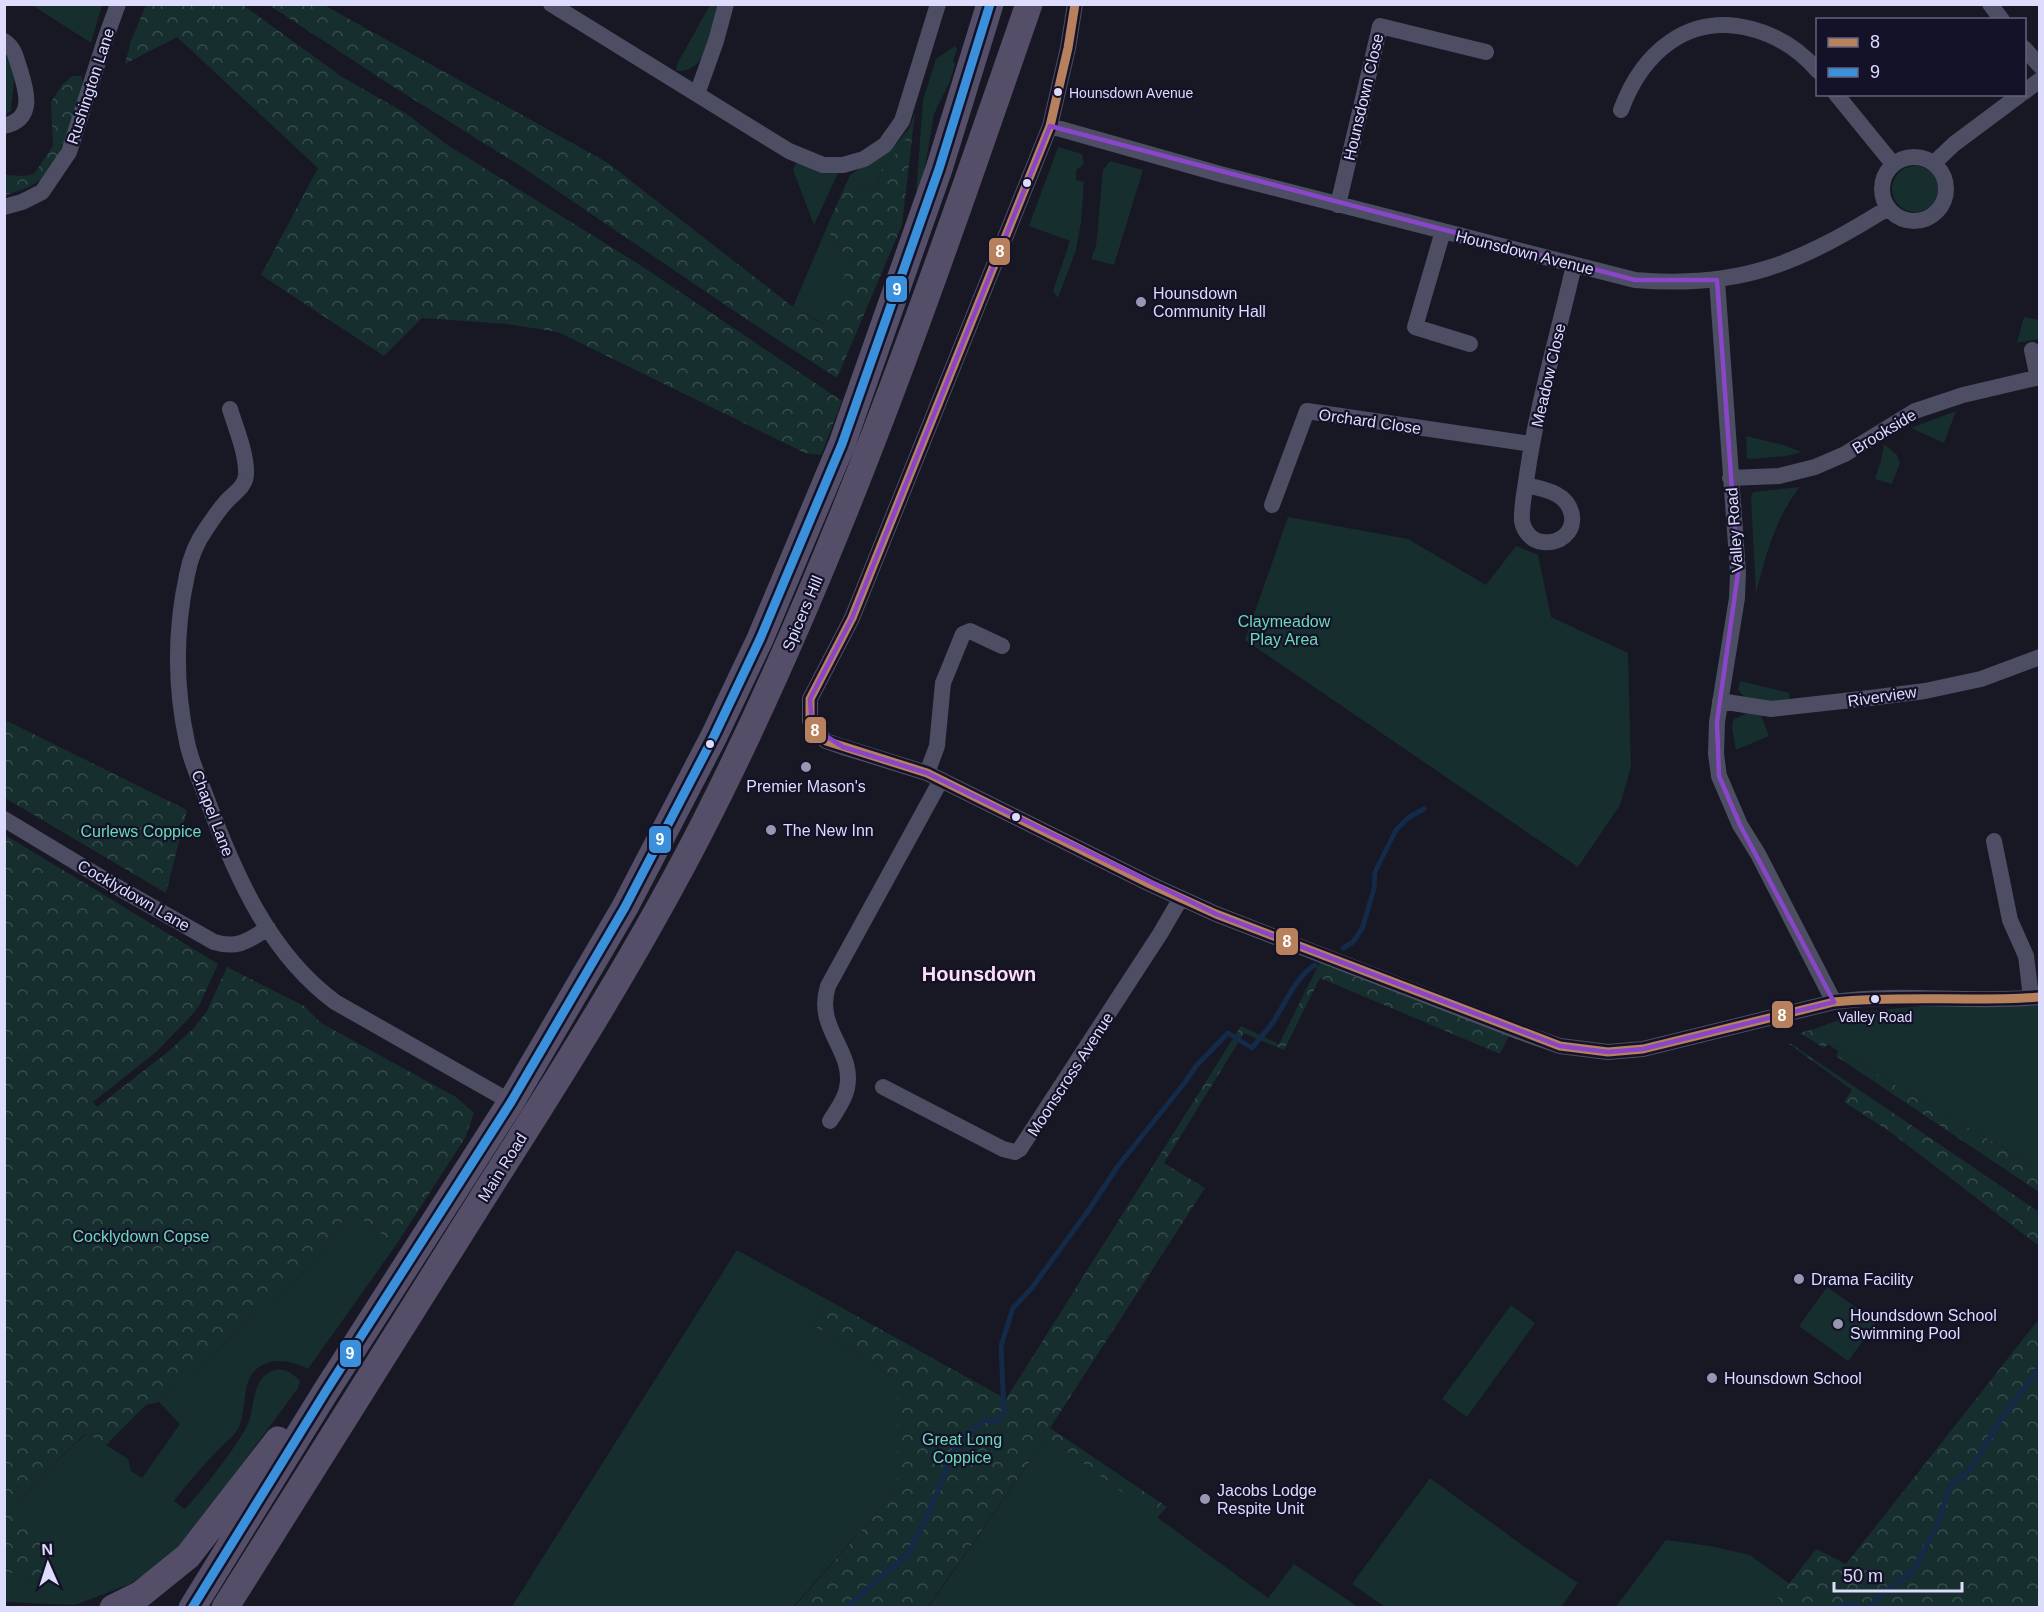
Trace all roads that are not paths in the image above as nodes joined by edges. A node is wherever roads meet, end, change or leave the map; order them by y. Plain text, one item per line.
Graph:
1 (118, 4) edge
2 (551, 4) edge
3 (726, 4) edge
4 (938, 4) edge
5 (990, 4) edge
6 (1029, 4) edge
7 (1075, 4) edge
8 (1990, 4) edge
9 (2000, 18) edge
10 (4, 41) edge
11 (2026, 49) edge
12 (1486, 52) dead end
13 (2040, 66) edge
14 (1816, 69) edge
15 (2040, 80) edge
16 (2026, 91) edge
17 (697, 94) junction
18 (1838, 96) edge
19 (2019, 96) edge
20 (1621, 110) dead end
21 (4, 126) edge
22 (1050, 126) junction
23 (1934, 163) junction
24 (1893, 164) junction
25 (1338, 205) junction
26 (4, 207) edge
27 (1888, 208) junction
28 (1443, 231) junction
29 (1574, 265) junction
30 (1717, 280) junction
31 (1470, 344) dead end
32 (2032, 350) dead end
33 (2039, 377) edge
34 (230, 409) dead end
35 (1531, 444) junction
36 (1730, 478) junction
37 (1526, 485) dead end
38 (1272, 505) dead end
39 (1002, 646) dead end
40 (2040, 657) edge
41 (1720, 700) junction
42 (730, 702) joint
43 (758, 714) joint
44 (934, 776) junction
45 (4, 819) edge
46 (1994, 841) dead end
47 (1181, 898) junction
48 (268, 928) junction
49 (2035, 997) edge
50 (1834, 1002) junction
51 (884, 1086) dead end
52 (511, 1102) junction
53 (830, 1121) dead end
54 (326, 1391) junction
55 (113, 1608) edge
56 (192, 1608) edge
57 (225, 1608) edge

1 - 26 street, Rushington Lane
2 - 17 street
3 - 17 street
4 - 17 street
5 - 42 main road, Spicers Hill
6 - 43 main road, Spicers Hill
7 - 22 street
8 - 9 street
10 - 21 street
11 - 13 street
12 - 25 street, Hounsdown Close
14 - 20 street
15 - 16 street
18 - 24 street
19 - 23 street
22 - 25 street, Hounsdown Avenue
22 - 44 street
23 - 24 street
23 - 27 street
24 - 27 street
25 - 28 street, Hounsdown Avenue
27 - 30 street, Hounsdown Avenue
28 - 29 street, Hounsdown Avenue
28 - 31 street
29 - 30 street, Hounsdown Avenue
29 - 35 street, Meadow Close
30 - 36 street, Valley Road
32 - 33 street, Brookside
33 - 36 street, Brookside
34 - 48 street, Chapel Lane
35 - 37 street, Meadow Close
35 - 38 street, Orchard Close
36 - 41 street, Valley Road
39 - 44 street
40 - 41 street, Riverview
41 - 50 street, Valley Road
42 - 52 main road, Main Road
43 - 57 main road, Main Road
44 - 47 street
44 - 53 street
45 - 48 street, Cocklydown Lane
46 - 49 street
47 - 50 street
47 - 51 street, Moonscross Avenue
48 - 52 street, Chapel Lane
49 - 50 street
52 - 54 main road, Main Road
54 - 55 main road
54 - 56 main road, Main Road

